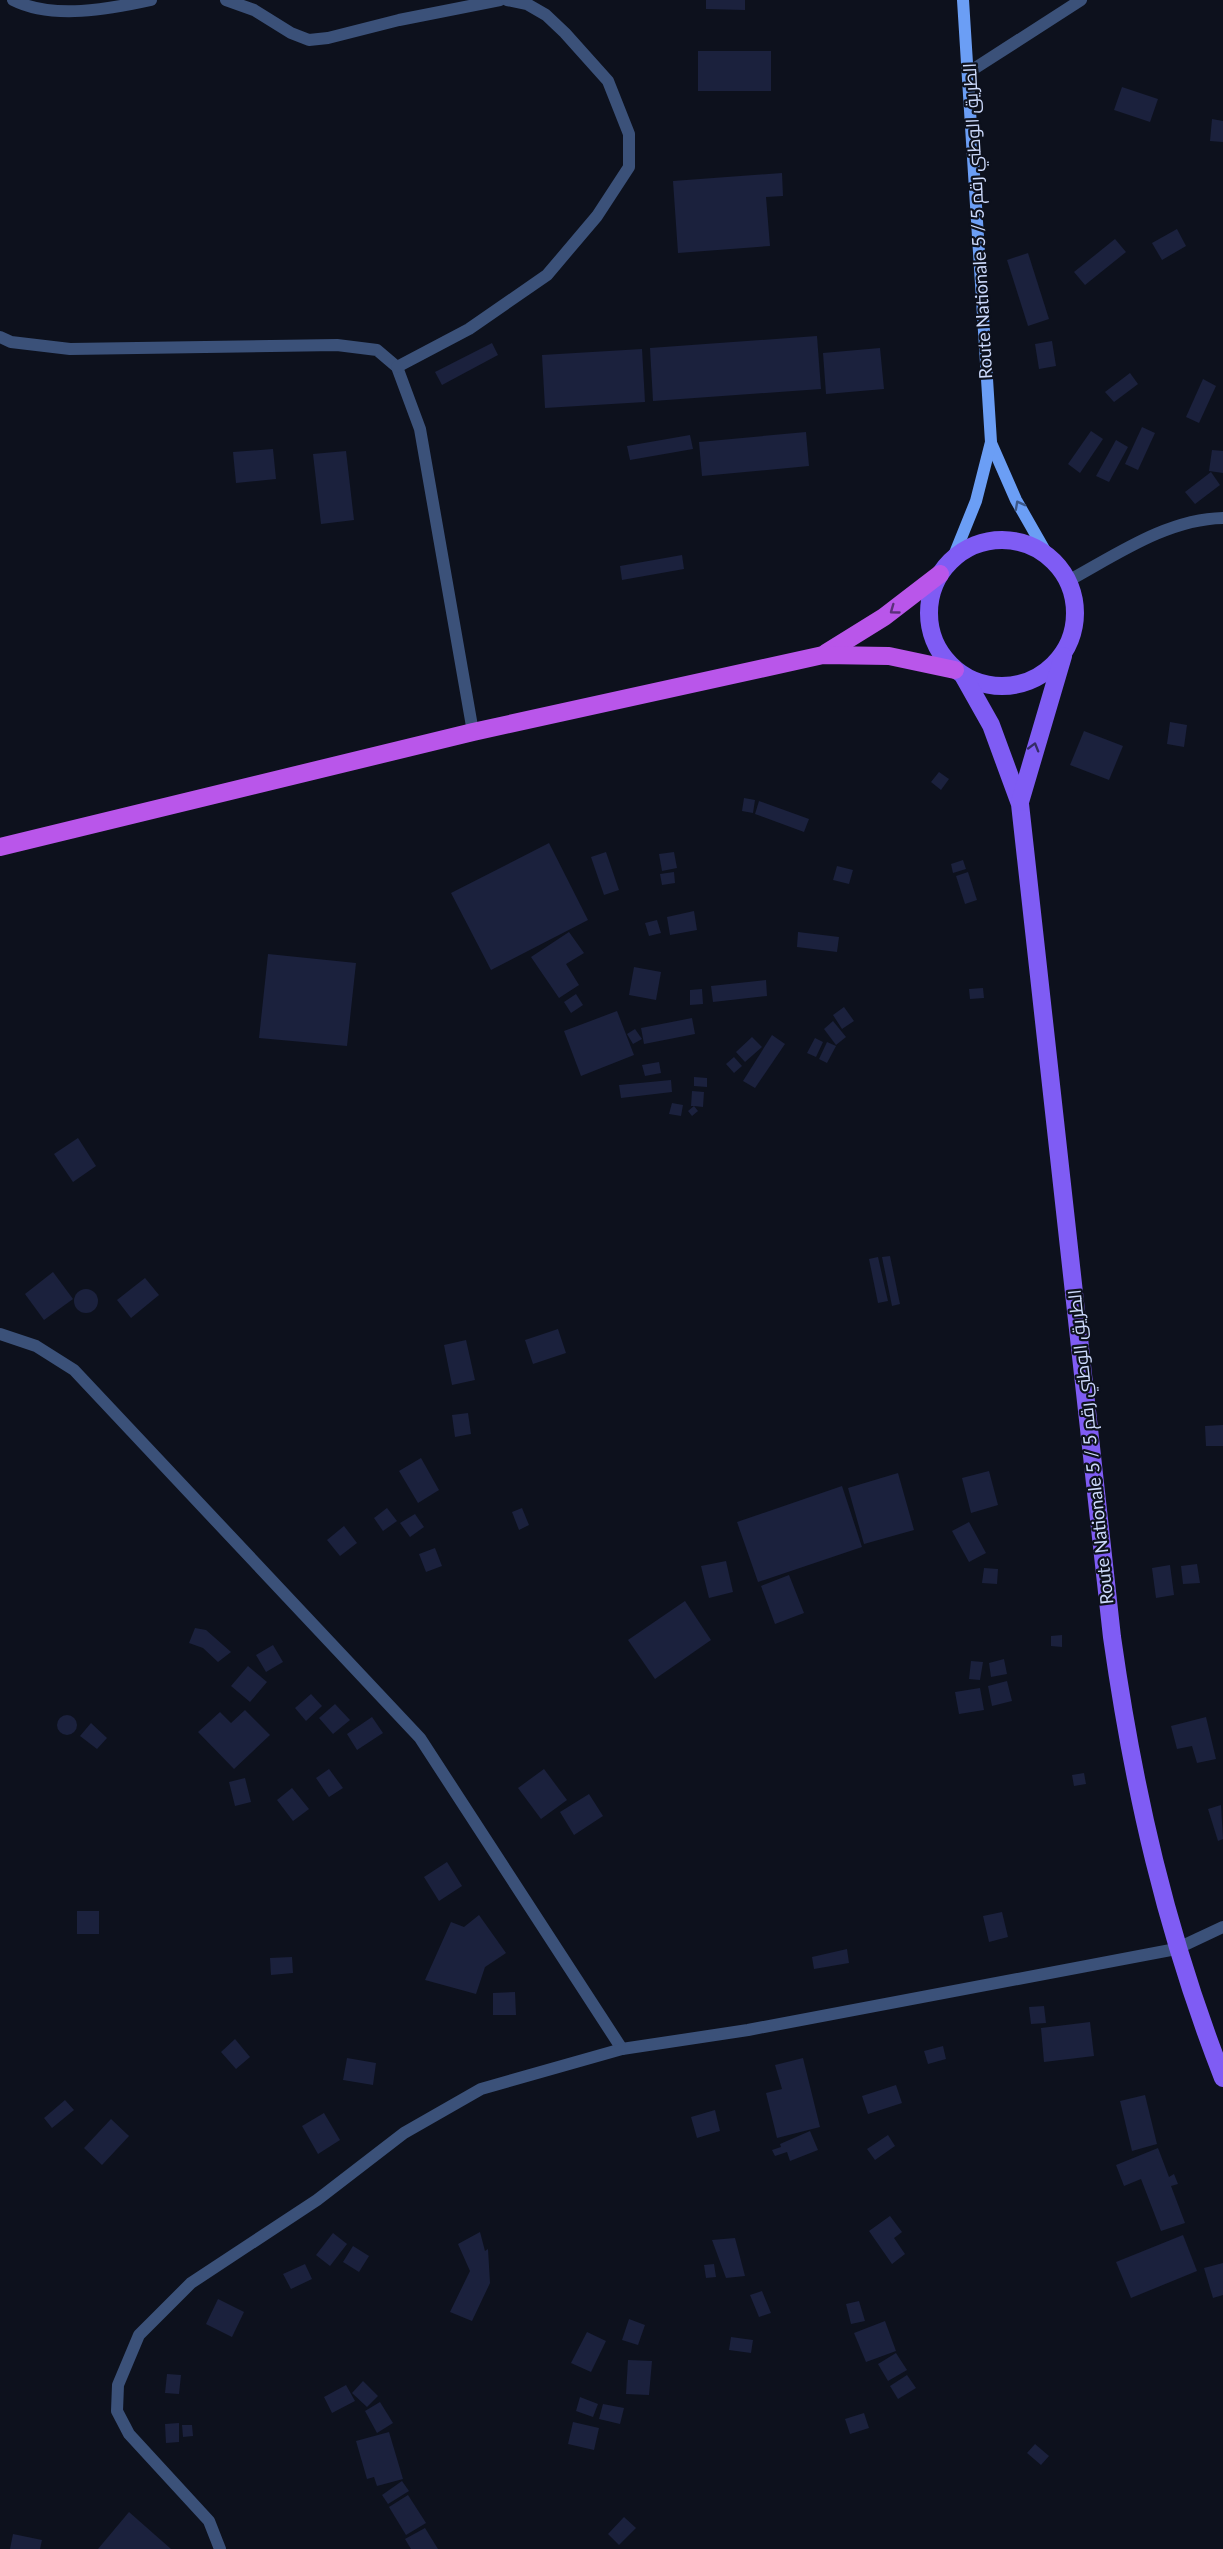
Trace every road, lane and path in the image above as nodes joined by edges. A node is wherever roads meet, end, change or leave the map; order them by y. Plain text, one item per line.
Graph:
1 (13, 0) edge
2 (151, 0) edge
3 (226, 0) edge
4 (500, 0) edge
5 (507, 0) edge
6 (963, 0) edge
7 (1082, 0) edge
8 (969, 72) junction
9 (0, 337) edge
10 (397, 367) junction
11 (990, 441) junction
12 (1223, 518) edge
13 (1048, 556) junction
14 (953, 558) junction
15 (940, 574) junction
16 (1068, 581) junction
17 (1064, 653) junction
18 (823, 655) junction
19 (960, 673) junction
20 (472, 732) junction
21 (1020, 804) junction
22 (0, 847) edge
23 (0, 1334) edge
24 (1223, 1927) edge
25 (1176, 1949) junction
26 (622, 2049) junction
27 (1223, 2078) edge
28 (220, 2549) edge

1 - 2 street
3 - 4 street
5 - 10 street
6 - 8 main road, Route Nationale 5 / الطريق الوطني رقم 5
7 - 8 street
8 - 11 main road, Route Nationale 5 / الطريق الوطني رقم 5
9 - 10 street
10 - 20 street
13 -> 11 main road
11 - 14 main road
12 - 16 street
13 - 14 main road
13 - 16 main road
14 - 15 main road
15 -> 18 highway
15 - 19 main road
16 - 17 main road
17 - 19 main road
21 -> 17 main road
18 - 19 highway
18 - 20 highway
19 - 21 main road
20 - 22 highway
21 - 25 main road, Route Nationale 5 / الطريق الوطني رقم 5
23 - 26 street
24 - 25 street
25 - 26 street
25 - 27 main road, Route Nationale 5 / الطريق الوطني رقم 5
26 - 28 street

